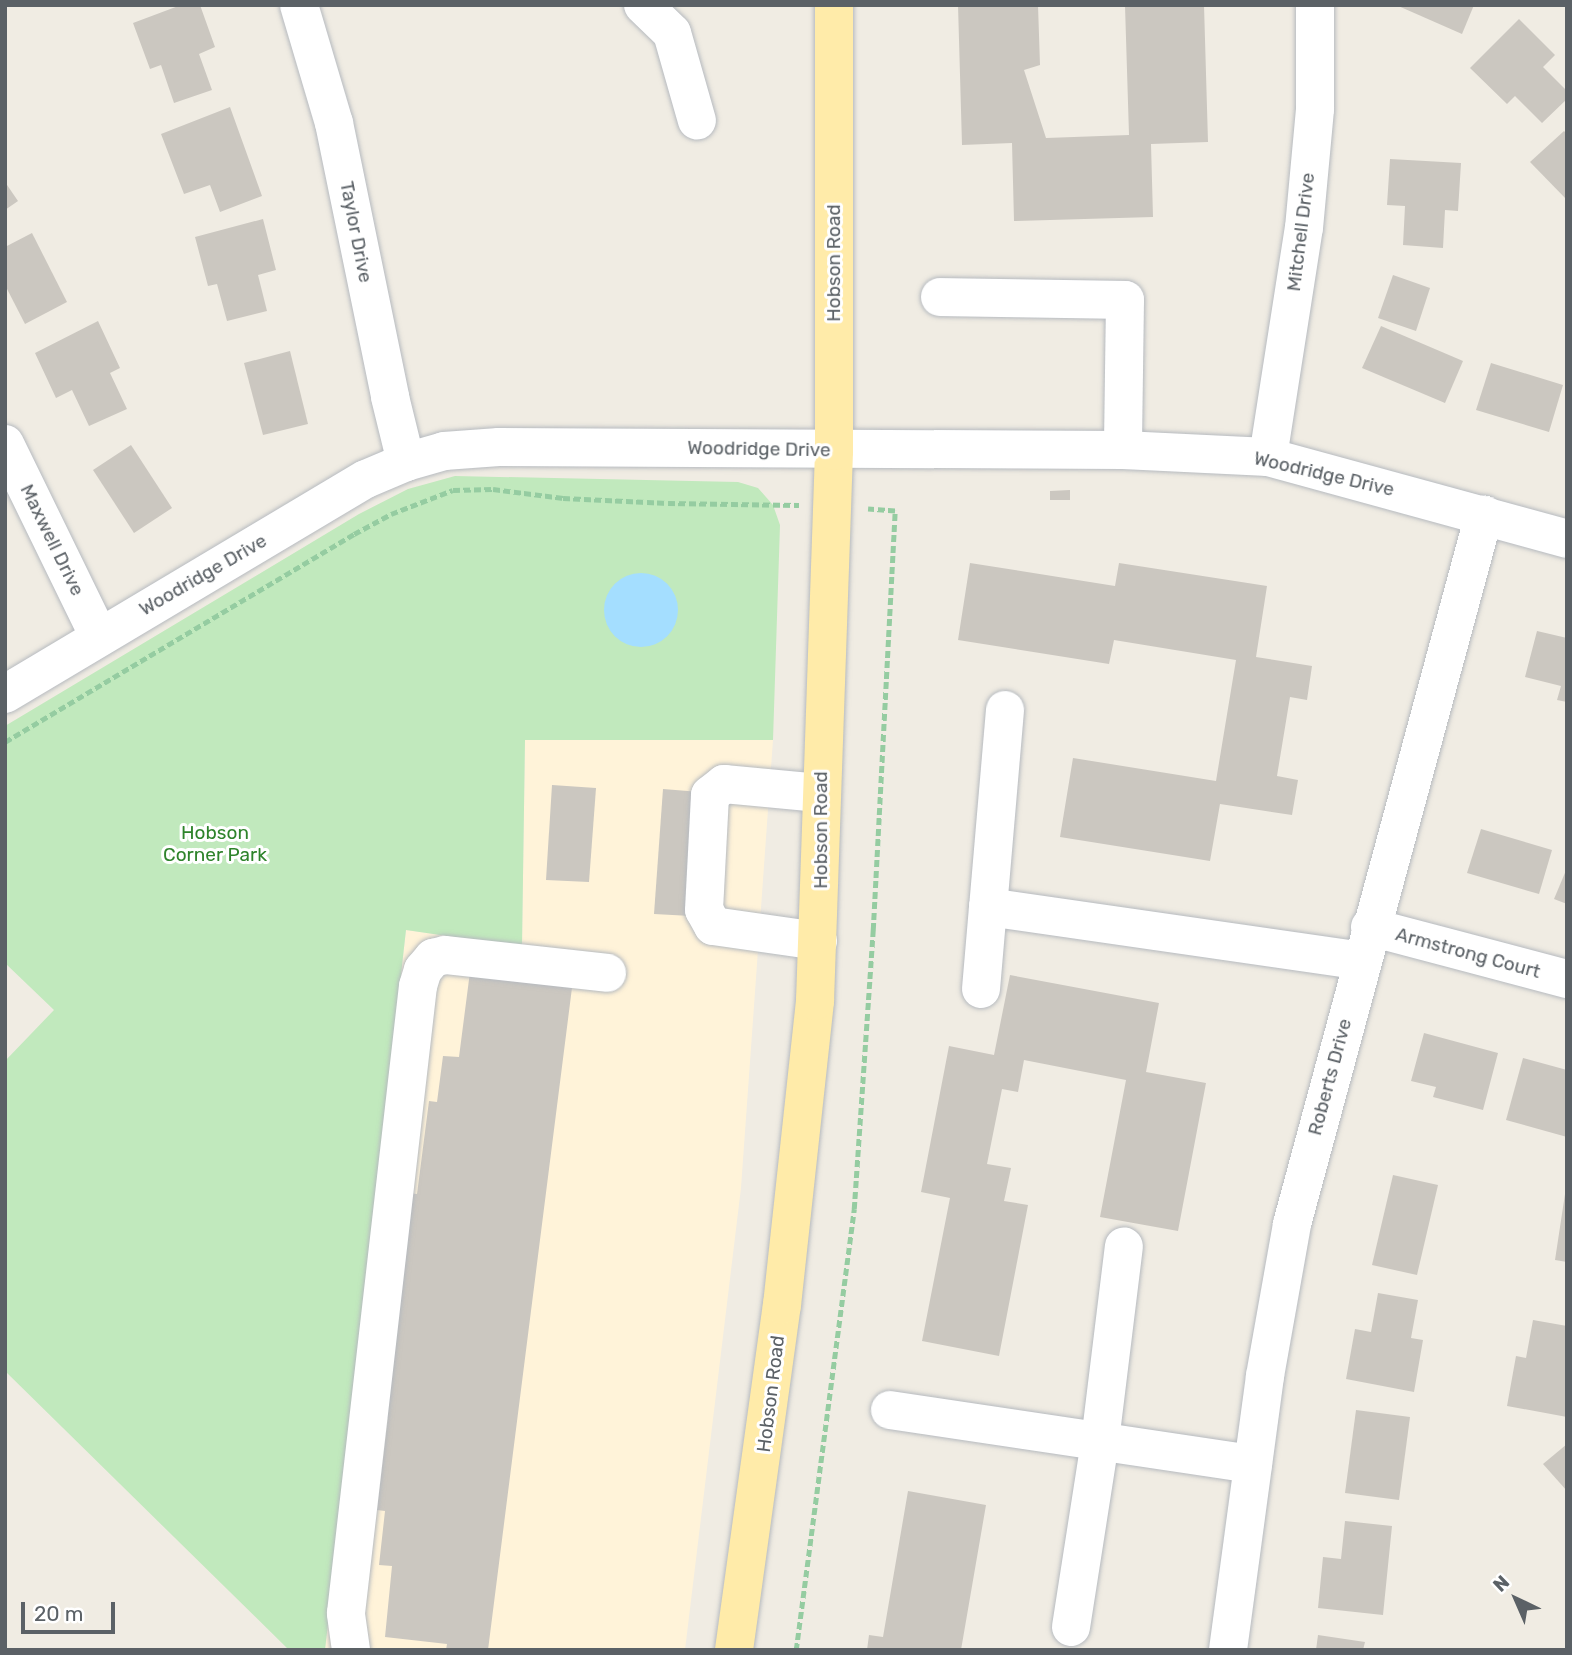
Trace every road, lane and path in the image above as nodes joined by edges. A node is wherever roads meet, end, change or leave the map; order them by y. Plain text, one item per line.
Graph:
1 (643, 5) edge
2 (834, 5) edge
3 (1315, 5) edge
4 (311, 10) edge
5 (697, 121) dead end
6 (940, 298) dead end
7 (5, 444) edge
8 (1123, 450) junction
9 (834, 451) junction
10 (1268, 457) junction
11 (406, 461) junction
12 (763, 503) dead end
13 (895, 511) dead end
14 (1484, 515) junction
15 (1567, 539) edge
16 (99, 637) junction
17 (5, 694) edge
18 (1005, 710) dead end
19 (5, 742) edge
20 (820, 793) junction
21 (988, 907) junction
22 (818, 942) junction
23 (1366, 944) junction
24 (607, 973) dead end
25 (1567, 979) edge
26 (981, 989) dead end
27 (1124, 1246) dead end
28 (890, 1410) dead end
29 (1100, 1441) junction
30 (1253, 1464) junction
31 (1071, 1627) dead end
32 (351, 1650) edge
33 (734, 1650) edge
34 (796, 1650) edge
35 (1228, 1650) edge

1 - 5 street
2 - 9 main road, Hobson Road
3 - 10 street, Mitchell Drive
4 - 11 street, Taylor Drive
6 - 8 street
7 - 16 street, Maxwell Drive
8 - 9 street, Woodridge Drive
8 - 10 street, Woodridge Drive
9 - 11 street, Woodridge Drive
9 - 20 main road, Hobson Road
10 - 14 street, Woodridge Drive
11 - 16 street, Woodridge Drive
12 - 19 path
13 - 34 path
14 - 15 street, Woodridge Drive
14 - 23 street, Roberts Drive
16 - 17 street, Woodridge Drive
18 - 21 street
20 - 22 main road, Hobson Road
20 - 22 street
21 - 23 street, Armstrong Court
21 - 26 street
22 - 33 main road, Hobson Road
23 - 25 street, Armstrong Court
23 - 30 street, Roberts Drive
24 - 32 street
27 - 29 street
28 - 29 street
29 - 30 street
29 - 31 street
30 - 35 street, Roberts Drive

